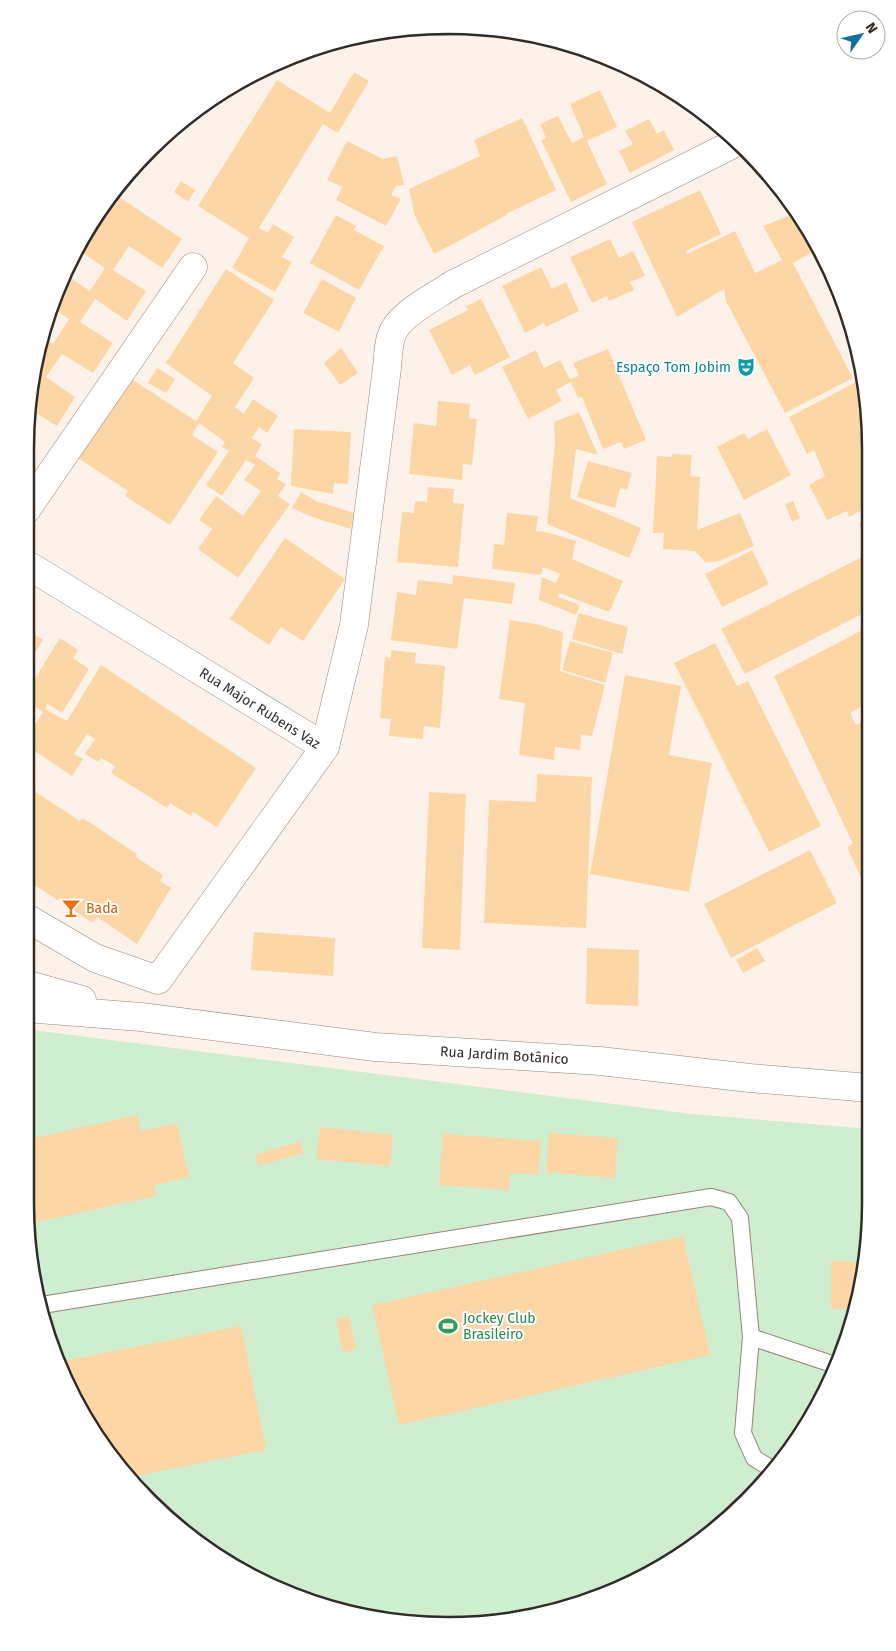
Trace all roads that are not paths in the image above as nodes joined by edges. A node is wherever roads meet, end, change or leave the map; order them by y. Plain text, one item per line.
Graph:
1 (730, 145) edge
2 (193, 267) dead end
3 (34, 498) edge
4 (34, 569) edge
5 (325, 747) junction
6 (34, 922) edge
7 (34, 987) edge
8 (34, 1009) edge
9 (141, 1017) junction
10 (862, 1087) edge
11 (47, 1304) edge
12 (751, 1337) junction
13 (830, 1363) edge
14 (767, 1466) edge

1 - 5 street
2 - 3 street
4 - 5 street, Rua Major Rubens Vaz
5 - 6 street, Rua Major Rubens Vaz
7 - 9 street, Rua Jardim Botânico
8 - 9 street, Rua Jardim Botânico
9 - 10 street, Rua Jardim Botânico
11 - 12 lane
12 - 13 lane
12 - 14 lane

